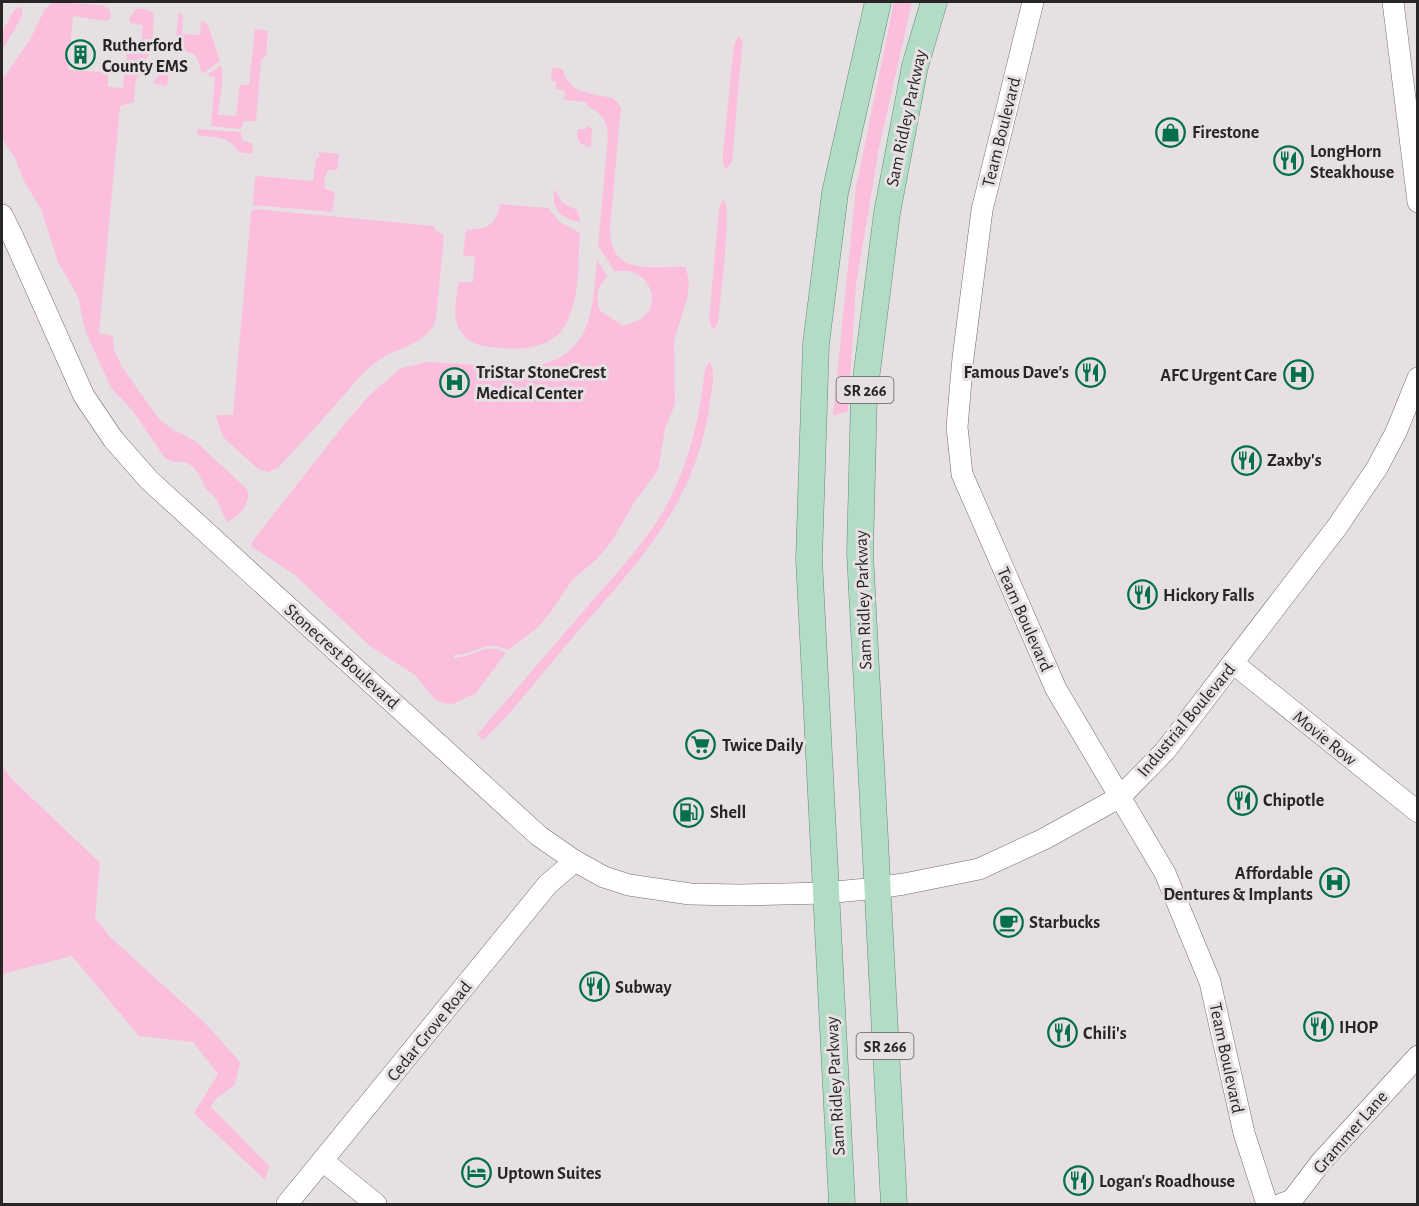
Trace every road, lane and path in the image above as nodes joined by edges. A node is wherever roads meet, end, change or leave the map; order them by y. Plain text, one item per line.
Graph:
1 (878, 2) edge
2 (934, 2) edge
3 (1033, 2) edge
4 (1394, 2) edge
5 (1418, 202) edge
6 (2, 215) edge
7 (1418, 378) edge
8 (1233, 663) junction
9 (1120, 797) junction
10 (1418, 812) edge
11 (575, 861) junction
12 (877, 888) junction
13 (825, 892) junction
14 (1418, 1056) edge
15 (323, 1161) junction
16 (1287, 1203) edge
17 (287, 1204) edge
18 (376, 1204) edge
19 (842, 1204) edge
20 (894, 1204) edge
21 (1267, 1204) edge

1 - 13 main road, Sam Ridley Parkway / SR 266
2 - 12 main road, Sam Ridley Parkway / SR 266
3 - 9 street, Team Boulevard
4 - 5 street
6 - 11 street, Stonecrest Boulevard
7 - 8 street, Industrial Boulevard
8 - 9 street, Industrial Boulevard
8 - 10 street, Movie Row
9 - 12 street, Industrial Boulevard
9 - 21 street, Team Boulevard
11 - 13 street, Stonecrest Boulevard
11 - 15 street, Cedar Grove Road
12 - 13 street, Industrial Boulevard
12 - 20 main road, Sam Ridley Parkway / SR 266
13 - 19 main road, Sam Ridley Parkway / SR 266
14 - 16 street, Grammer Lane
15 - 17 street, Cedar Grove Road
15 - 18 street

